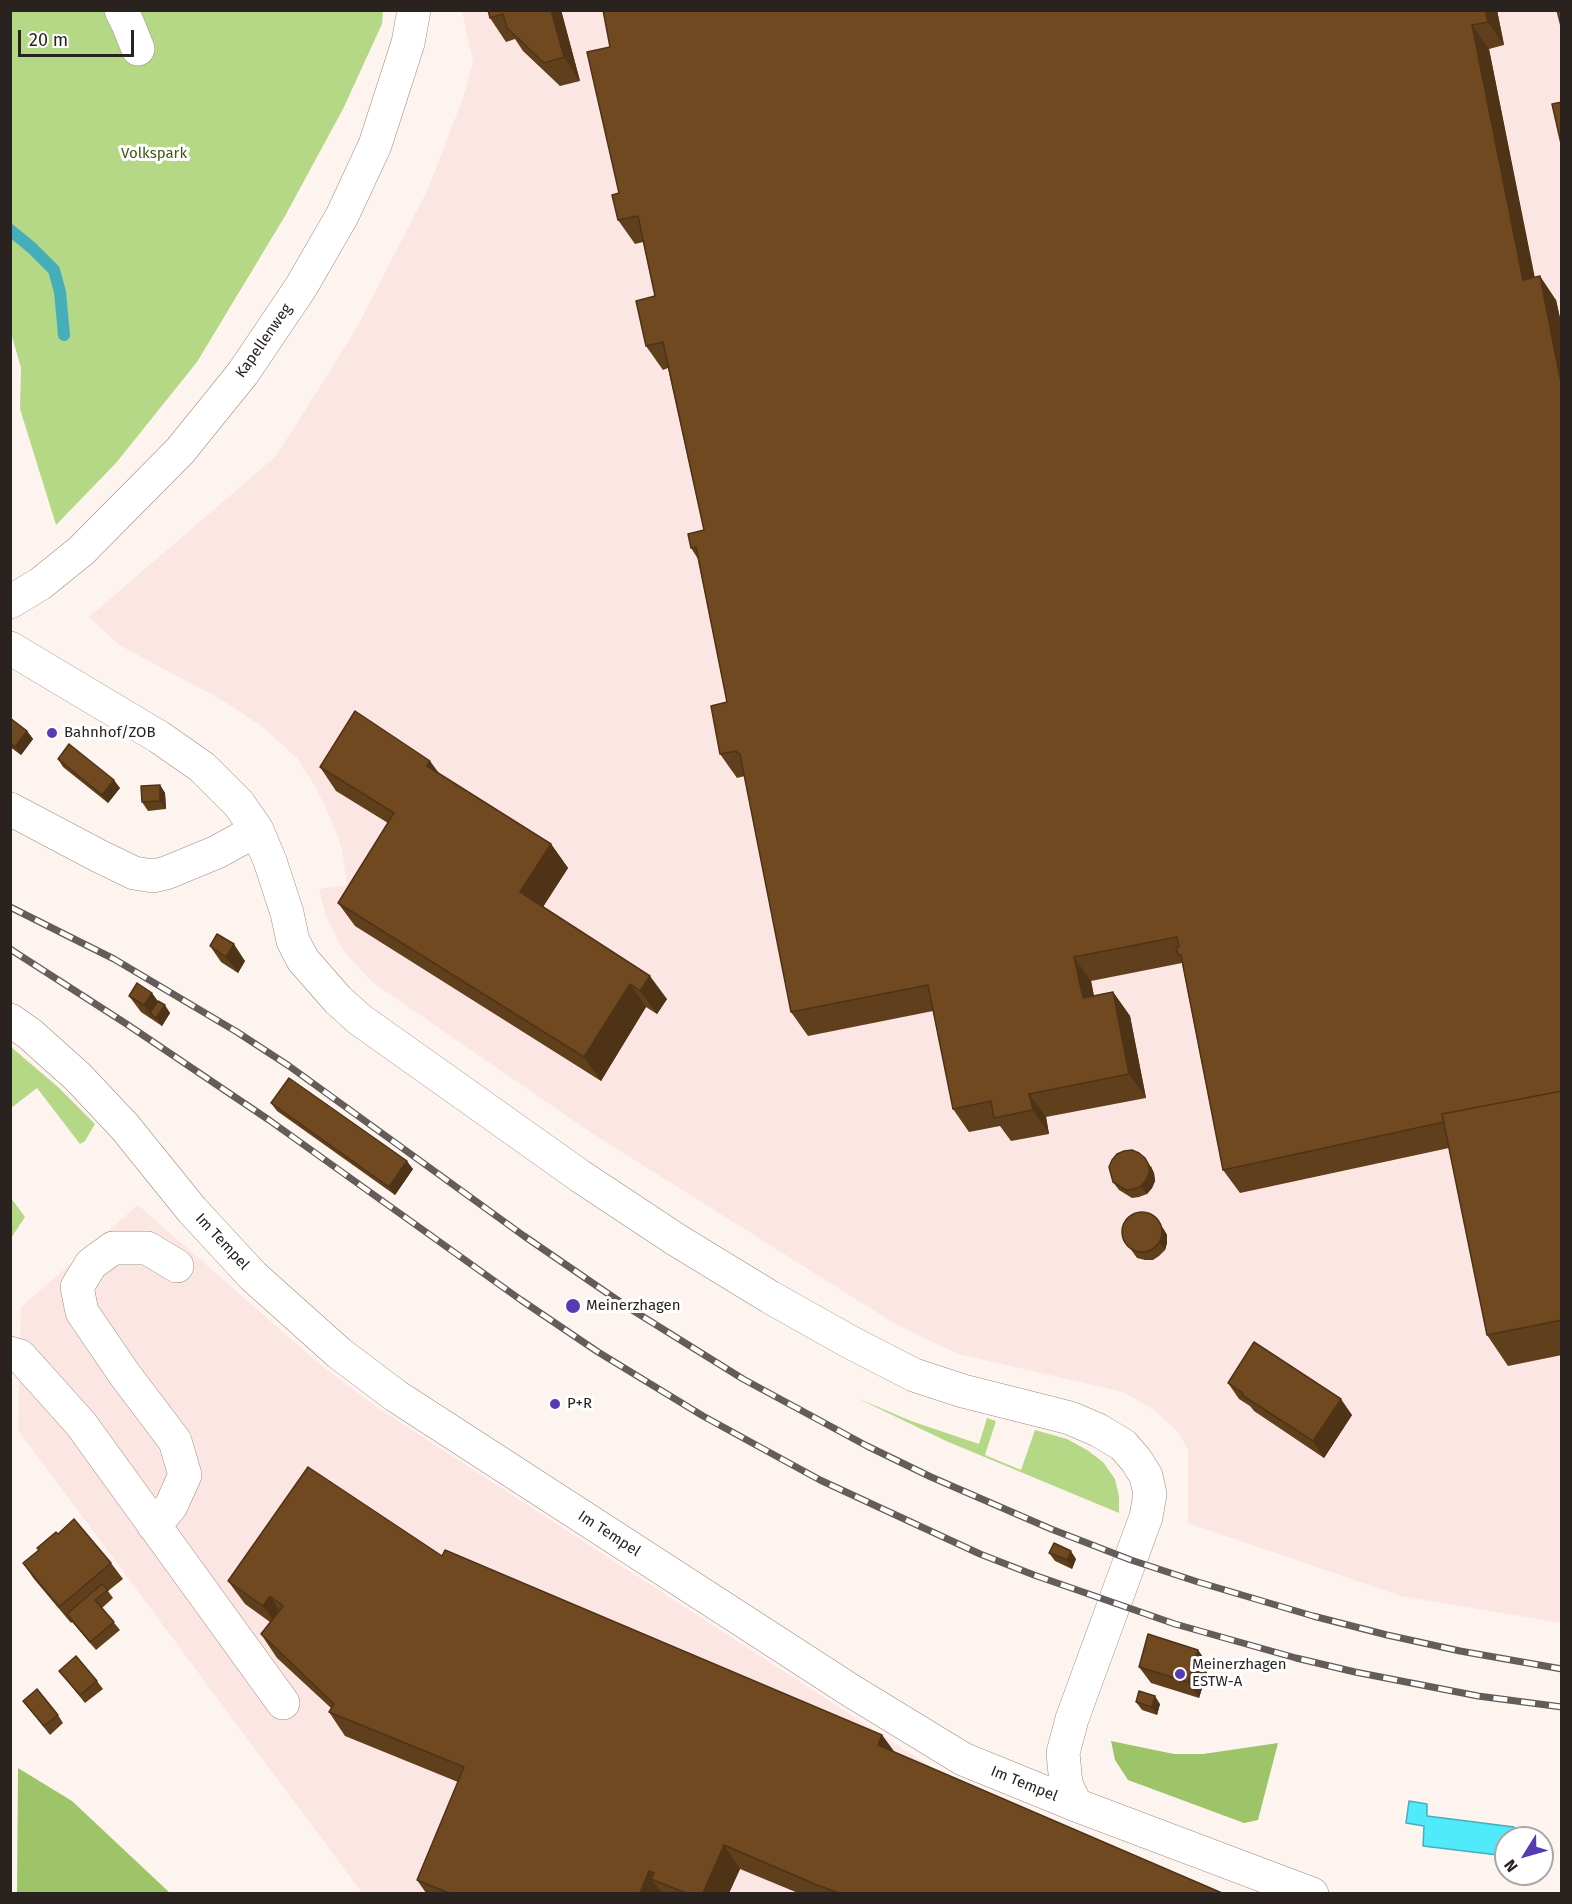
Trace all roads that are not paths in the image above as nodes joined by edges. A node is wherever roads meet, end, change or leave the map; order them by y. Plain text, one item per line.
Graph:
1 (121, 10) edge
2 (414, 10) edge
3 (138, 49) dead end
4 (10, 602) edge
5 (10, 648) edge
6 (10, 808) edge
7 (257, 830) junction
8 (10, 1020) edge
9 (177, 1266) dead end
10 (10, 1353) edge
11 (154, 1526) junction
12 (283, 1703) dead end
13 (1076, 1805) junction
14 (1312, 1893) edge

1 - 3 street
2 - 4 street, Kapellenweg
5 - 7 street
6 - 7 street
7 - 13 street
8 - 13 street, Im Tempel
9 - 11 street
10 - 11 street
11 - 12 street
13 - 14 street, Im Tempel

